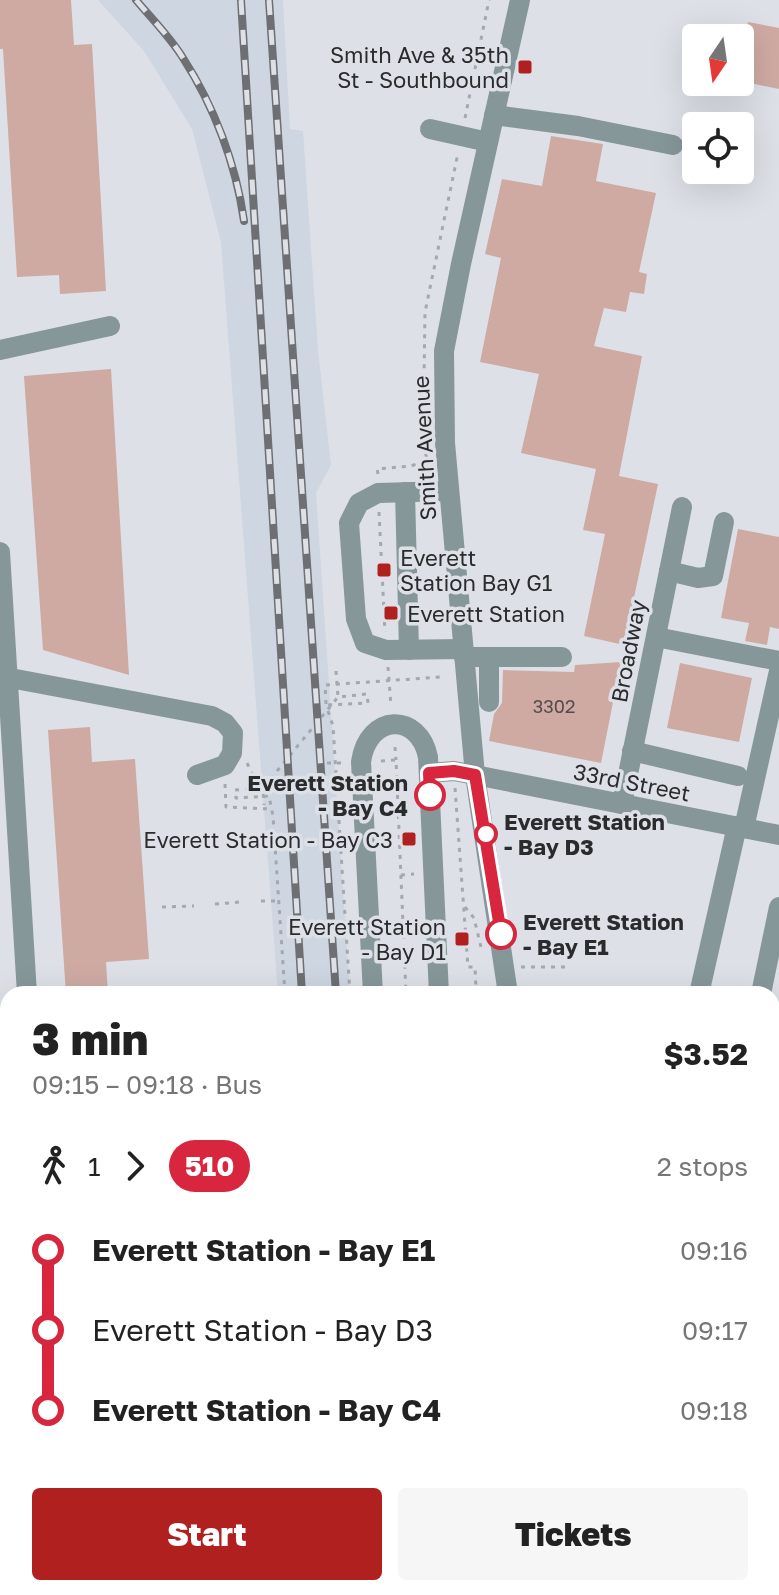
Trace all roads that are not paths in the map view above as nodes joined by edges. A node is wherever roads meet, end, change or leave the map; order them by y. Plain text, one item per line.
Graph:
1 (520, 0) edge
2 (494, 115) junction
3 (430, 129) dead end
4 (488, 142) junction
5 (673, 145) dead end
6 (110, 326) dead end
7 (0, 350) edge
8 (449, 491) junction
9 (405, 492) junction
10 (682, 507) dead end
11 (724, 522) dead end
12 (0, 552) edge
13 (669, 571) junction
14 (656, 637) junction
15 (409, 650) junction
16 (464, 653) junction
17 (489, 657) junction
18 (562, 657) dead end
19 (779, 661) edge
20 (779, 671) edge
21 (4, 677) edge
22 (489, 702) dead end
23 (632, 751) junction
24 (429, 773) junction
25 (197, 775) dead end
26 (475, 775) junction
27 (738, 776) dead end
28 (622, 804) junction
29 (741, 827) junction
30 (779, 835) edge
31 (779, 907) edge
32 (774, 960) edge
33 (26, 986) edge
34 (373, 986) edge
35 (431, 986) edge
36 (507, 986) edge
37 (701, 986) edge
38 (763, 986) edge

1 - 2 street, Smith Avenue
2 - 4 street, Smith Avenue
2 - 5 street
3 - 4 street
4 - 8 street, Smith Avenue
6 - 7 street
8 - 9 street
8 - 16 street, Smith Avenue
9 - 15 street
9 - 15 street
10 - 13 street, Broadway
11 - 13 street
12 - 21 street
13 - 14 street, Broadway
14 - 19 street
14 - 23 street, Broadway
15 - 16 street
16 - 17 street
16 - 26 street, Smith Avenue
17 - 18 street
17 - 22 street
20 - 29 street
21 - 25 street
21 - 33 street
23 - 27 street
23 - 28 street, Broadway
24 - 26 street, 33rd Street
24 - 34 street
24 - 35 street
26 - 28 street, 33rd Street
26 - 36 street, Smith Avenue
28 - 29 street, 33rd Street
29 - 30 street, 33rd Street
29 - 37 street
31 - 32 street
32 - 38 street

